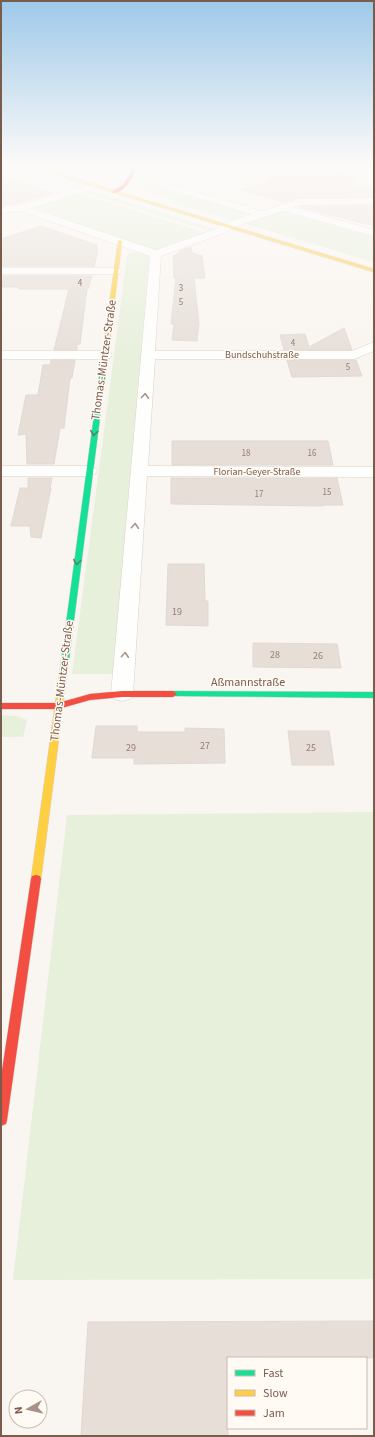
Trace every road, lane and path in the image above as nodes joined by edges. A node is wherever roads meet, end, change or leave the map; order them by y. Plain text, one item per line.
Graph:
1 (91, 232) edge
2 (217, 232) edge
3 (247, 232) edge
4 (120, 242) junction
5 (156, 254) junction
6 (1, 271) edge
7 (116, 271) junction
8 (374, 271) edge
9 (374, 346) edge
10 (1, 355) edge
11 (105, 355) junction
12 (148, 355) junction
13 (1, 471) edge
14 (89, 471) junction
15 (139, 471) junction
16 (374, 472) edge
17 (122, 694) junction
18 (374, 695) edge
19 (1, 706) edge
20 (58, 706) junction
21 (1, 1120) edge

1 - 4 street
2 - 5 street
3 - 8 street
4 - 5 street
4 - 7 street, Thomas-Müntzer-Straße
5 - 12 street
6 - 7 street
7 - 11 street, Thomas-Müntzer-Straße
9 - 12 street, Bundschuhstraße
10 - 11 street
11 -> 14 street, Thomas-Müntzer-Straße
15 -> 12 street
13 - 14 street
14 -> 20 street, Thomas-Müntzer-Straße
15 - 16 street, Florian-Geyer-Straße
17 -> 15 street
17 - 18 street, Aßmannstraße
17 - 20 street, Aßmannstraße
19 - 20 street, Aßmannstraße
20 - 21 street, Thomas-Müntzer-Straße

